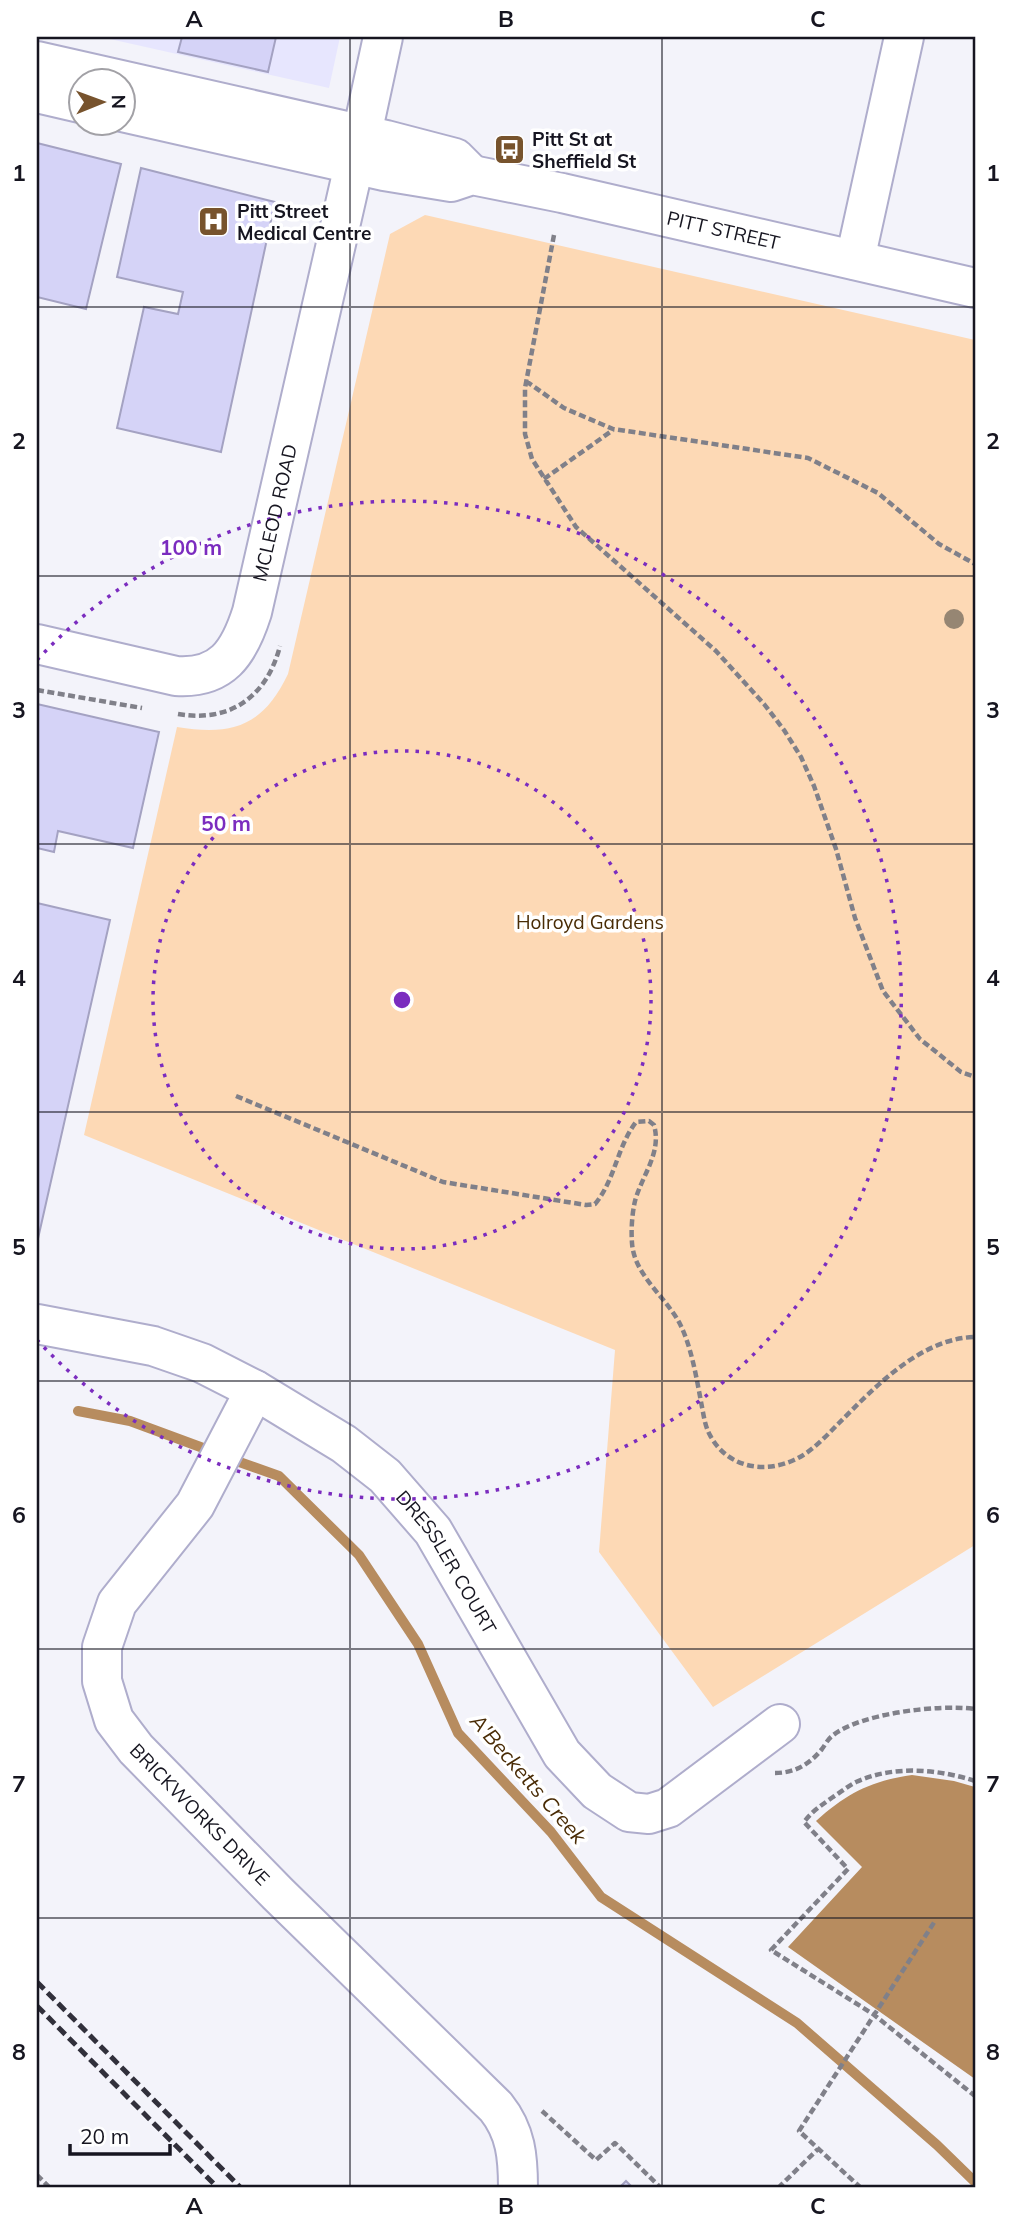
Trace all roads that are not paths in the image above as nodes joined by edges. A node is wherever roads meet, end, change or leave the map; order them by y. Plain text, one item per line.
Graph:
1 (383, 37) edge
2 (904, 37) edge
3 (37, 61) edge
4 (37, 93) edge
5 (66, 100) edge
6 (136, 114) edge
7 (358, 150) junction
8 (855, 260) junction
9 (975, 288) edge
10 (37, 643) edge
11 (37, 1324) edge
12 (255, 1390) junction
13 (780, 1724) dead end
14 (518, 2188) edge

1 - 7 street, MCLEOD ROAD
2 - 8 street
3 - 7 street, PITT STREET
4 - 5 street
6 - 7 street, PITT STREET
7 - 8 street, PITT STREET
7 - 10 street, MCLEOD ROAD
8 - 9 street, PITT STREET
11 - 12 street, DRESSLER COURT
12 - 13 street, DRESSLER COURT
12 - 14 street, BRICKWORKS DRIVE

